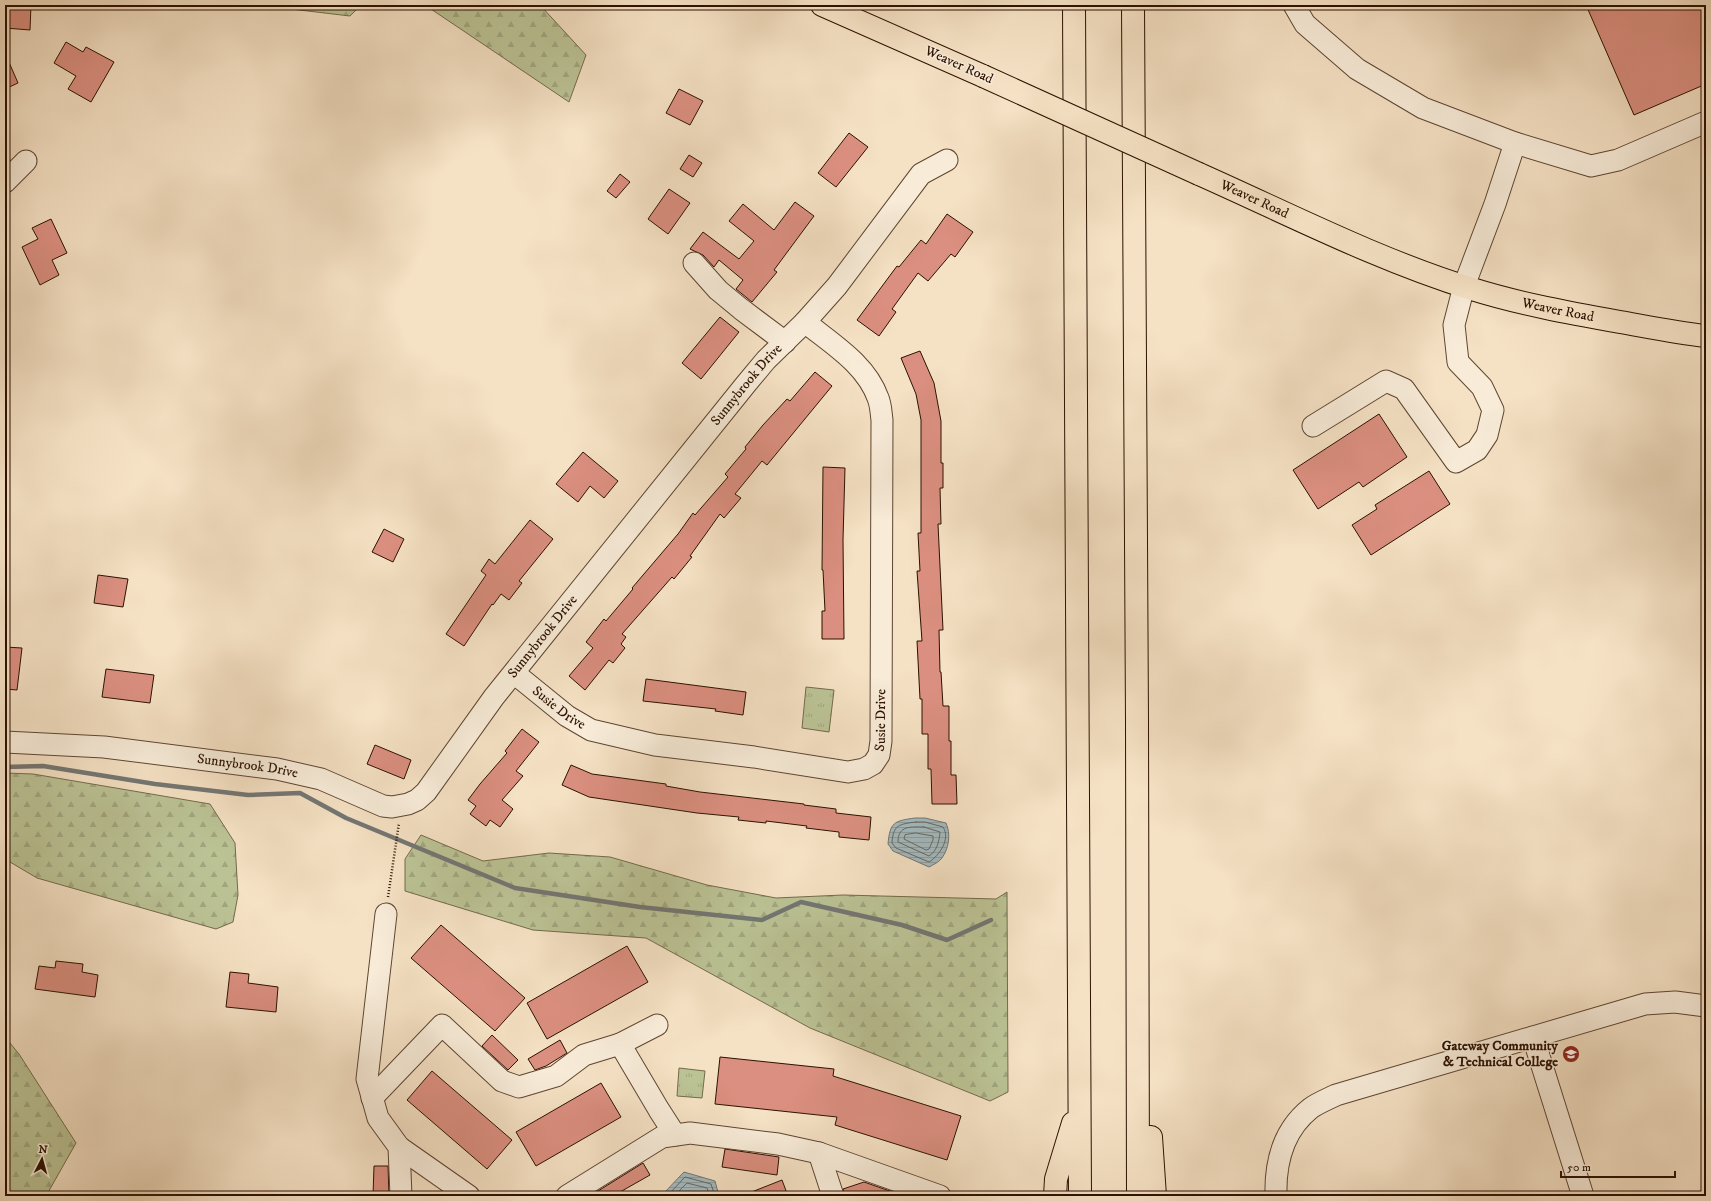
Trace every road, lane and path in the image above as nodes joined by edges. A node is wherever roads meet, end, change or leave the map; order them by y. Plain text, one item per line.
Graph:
1 (822, 5) edge
2 (1074, 5) edge
3 (1133, 5) edge
4 (1294, 5) edge
5 (1706, 122) edge
6 (1515, 144) junction
7 (947, 160) dead end
8 (26, 161) dead end
9 (5, 182) edge
10 (694, 263) dead end
11 (1464, 286) junction
12 (805, 322) junction
13 (1706, 336) edge
14 (785, 342) junction
15 (1313, 426) dead end
16 (514, 673) junction
17 (5, 742) edge
18 (398, 830) dead end
19 (1137, 904) junction
20 (386, 914) joint
21 (1706, 1006) edge
22 (657, 1025) dead end
23 (1533, 1037) junction
24 (620, 1044) junction
25 (372, 1098) junction
26 (1080, 1103) junction
27 (675, 1135) junction
28 (399, 1147) junction
29 (819, 1153) junction
30 (569, 1195) edge
31 (401, 1196) edge
32 (469, 1196) edge
33 (833, 1196) edge
34 (940, 1196) edge
35 (1055, 1196) edge
36 (1080, 1196) edge
37 (1138, 1196) edge
38 (1155, 1196) edge
39 (1276, 1196) edge
40 (1583, 1196) edge

1 - 11 main road, Weaver Road, bridge
2 - 26 main road
3 - 19 main road
4 - 6 street
5 - 6 street
6 - 11 street
7 - 12 street, Sunnybrook Drive
8 - 9 street
10 - 14 street
11 - 13 main road, Weaver Road
11 - 15 street
12 - 14 street, Sunnybrook Drive
12 - 16 street, Susie Drive
14 - 16 street, Sunnybrook Drive
16 - 17 street, Sunnybrook Drive
18 - 20 path
19 - 37 main road
19 - 38 main road
20 - 25 street
21 - 23 street
22 - 24 street
23 - 39 street
23 - 40 street
24 - 25 street
24 - 27 street
25 - 28 street
26 - 35 main road
26 - 36 main road
27 - 29 street
27 - 30 street
28 - 31 street
28 - 32 street
29 - 33 street
29 - 34 street

